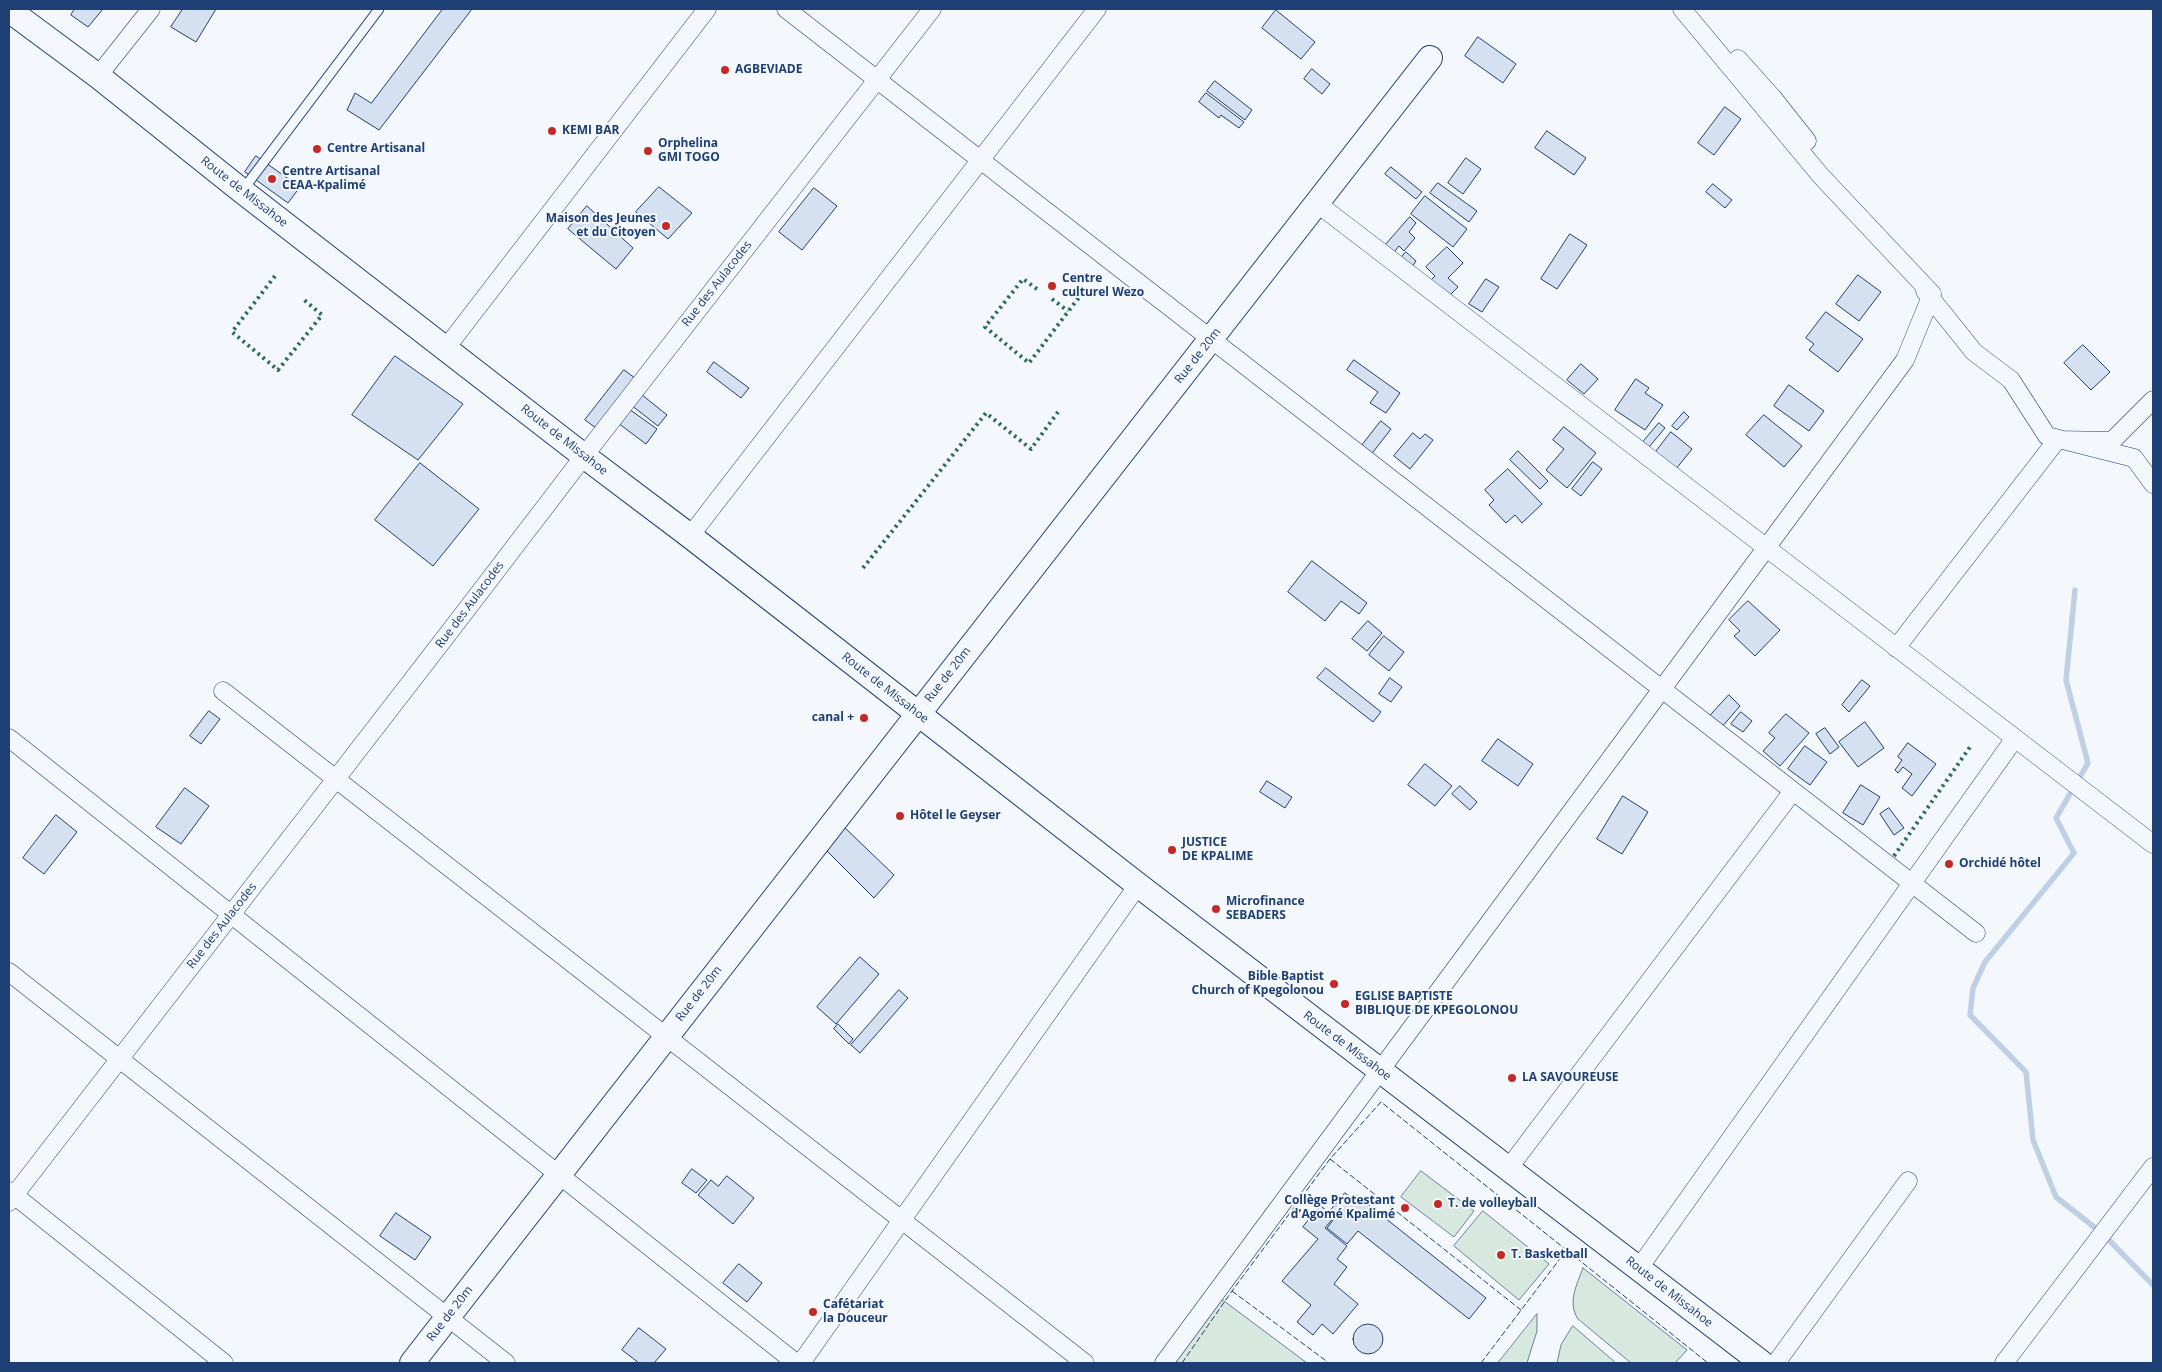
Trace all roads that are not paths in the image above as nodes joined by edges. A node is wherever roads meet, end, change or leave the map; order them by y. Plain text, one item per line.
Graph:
1 (151, 9) edge
2 (379, 9) edge
3 (707, 9) edge
4 (786, 9) edge
5 (932, 9) edge
6 (1097, 9) edge
7 (1682, 9) edge
8 (1693, 9) edge
9 (9, 10) edge
10 (1430, 58) dead end
11 (98, 76) junction
12 (877, 79) junction
13 (980, 160) junction
14 (242, 191) junction
15 (1318, 204) junction
16 (1211, 338) junction
17 (446, 348) junction
18 (2153, 400) edge
19 (2112, 441) junction
20 (584, 456) junction
21 (2153, 484) edge
22 (2153, 489) edge
23 (690, 536) junction
24 (1766, 548) junction
25 (1896, 648) junction
26 (1662, 689) junction
27 (223, 691) dead end
28 (918, 713) junction
29 (9, 738) edge
30 (2015, 738) junction
31 (336, 779) junction
32 (1794, 791) junction
33 (2153, 844) edge
34 (1912, 884) junction
35 (1138, 885) junction
36 (231, 915) junction
37 (1976, 933) dead end
38 (9, 972) edge
39 (666, 1036) junction
40 (120, 1059) junction
41 (1380, 1071) junction
42 (2153, 1167) edge
43 (1508, 1169) junction
44 (559, 1175) junction
45 (1908, 1181) dead end
46 (10, 1196) edge
47 (902, 1220) junction
48 (1639, 1268) junction
49 (448, 1317) junction
50 (224, 1363) edge
51 (412, 1363) edge
52 (506, 1363) edge
53 (796, 1363) edge
54 (801, 1363) edge
55 (1085, 1363) edge
56 (1164, 1363) edge
57 (1762, 1363) edge
58 (1776, 1363) edge
59 (2004, 1363) edge

1 - 11 street
2 - 14 lane
3 - 17 street
4 - 12 street
5 - 12 street, Rue des Aulacodes
6 - 13 street
7 - 24 street
8 - 21 street
9 - 11 main road, Route de Missahoe
10 - 15 main road, Rue de 20m
11 - 14 main road, Route de Missahoe
12 - 13 street
12 - 20 street, Rue des Aulacodes
13 - 16 street
13 - 23 street
14 - 17 main road, Route de Missahoe
15 - 16 main road, Rue de 20m
15 - 24 street
16 - 26 street
16 - 28 main road, Rue de 20m
17 - 20 main road, Route de Missahoe
18 - 19 street
19 - 22 street
19 - 25 street
20 - 23 main road, Route de Missahoe
20 - 31 street, Rue des Aulacodes
23 - 28 main road, Route de Missahoe
24 - 25 street
24 - 26 street
25 - 30 street
26 - 32 street
26 - 41 street
27 - 31 street
28 - 35 main road, Route de Missahoe
28 - 39 main road, Rue de 20m
29 - 36 street
30 - 33 street
30 - 34 street
31 - 36 street, Rue des Aulacodes
31 - 39 street
32 - 34 street
32 - 43 street
34 - 37 street
34 - 48 street
35 - 41 main road, Route de Missahoe
35 - 47 street
36 - 40 street, Rue des Aulacodes
36 - 44 street
38 - 40 street
39 - 44 main road, Rue de 20m
39 - 47 street
40 - 46 street, Rue des Aulacodes
40 - 49 street
41 - 43 main road, Route de Missahoe
41 - 56 street
42 - 59 street
43 - 48 main road, Route de Missahoe
44 - 49 main road, Rue de 20m
44 - 53 street
45 - 58 street
46 - 50 street
47 - 54 street
47 - 55 street
48 - 57 main road, Route de Missahoe
49 - 51 main road, Rue de 20m
49 - 52 street

